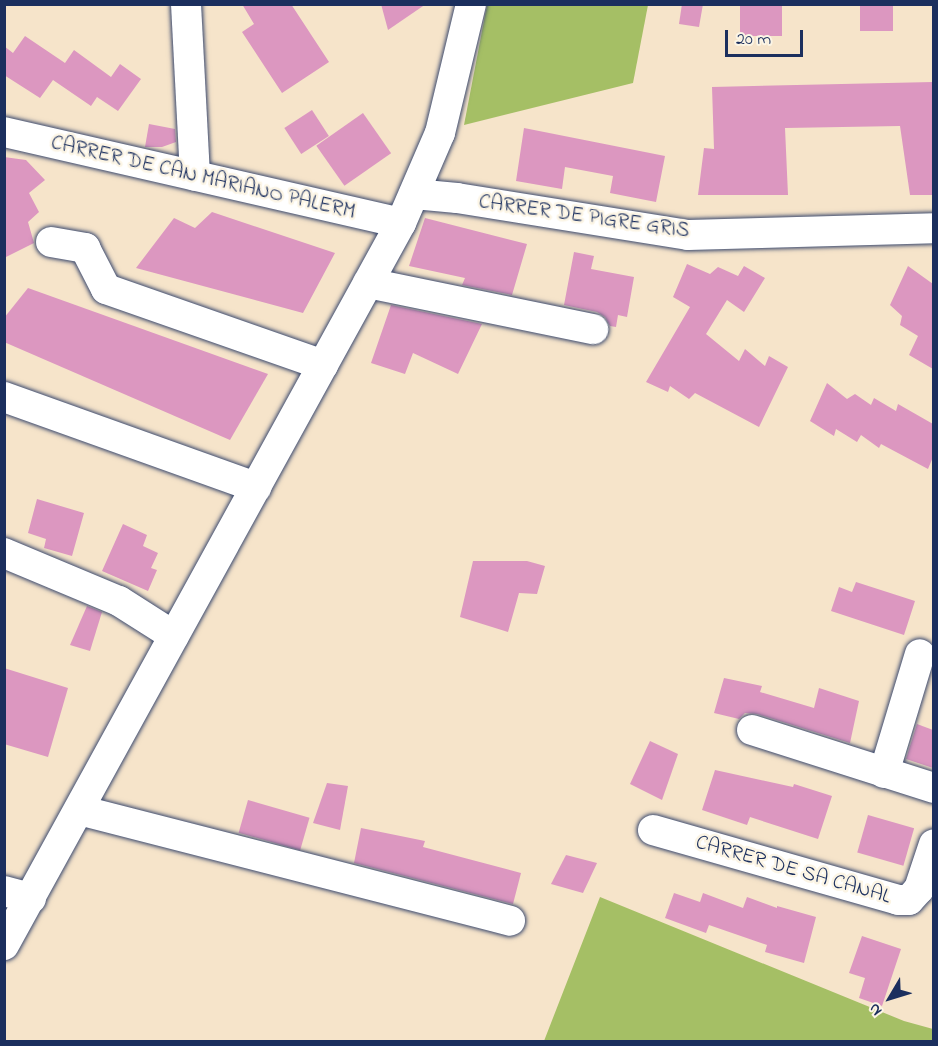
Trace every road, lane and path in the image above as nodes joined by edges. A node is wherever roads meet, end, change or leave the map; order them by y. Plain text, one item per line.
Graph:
1 (186, 4) edge
2 (471, 4) edge
3 (4, 132) edge
4 (195, 176) junction
5 (414, 194) junction
6 (400, 224) junction
7 (933, 228) edge
8 (51, 242) dead end
9 (368, 283) junction
10 (593, 329) dead end
11 (323, 365) junction
12 (4, 397) edge
13 (256, 487) junction
14 (4, 553) edge
15 (174, 636) junction
16 (920, 654) dead end
17 (752, 729) dead end
18 (884, 773) junction
19 (933, 788) edge
20 (79, 810) junction
21 (653, 830) dead end
22 (933, 844) edge
23 (18, 894) edge
24 (510, 921) dead end
25 (4, 945) edge

1 - 4 street
2 - 5 street
3 - 4 street, CARRER DE CAN MARIANO PALERM
4 - 6 street, CARRER DE CAN MARIANO PALERM
5 - 6 street
5 - 7 street, CARRER DE PIGRE GRIS
6 - 9 street
8 - 11 street
9 - 10 street
9 - 11 street
11 - 13 street
12 - 13 street
13 - 15 street
14 - 15 street
15 - 20 street
16 - 18 street
17 - 18 street
18 - 19 street
20 - 23 street
20 - 24 street
21 - 22 street, CARRER DE SA CANAL
23 - 25 street

